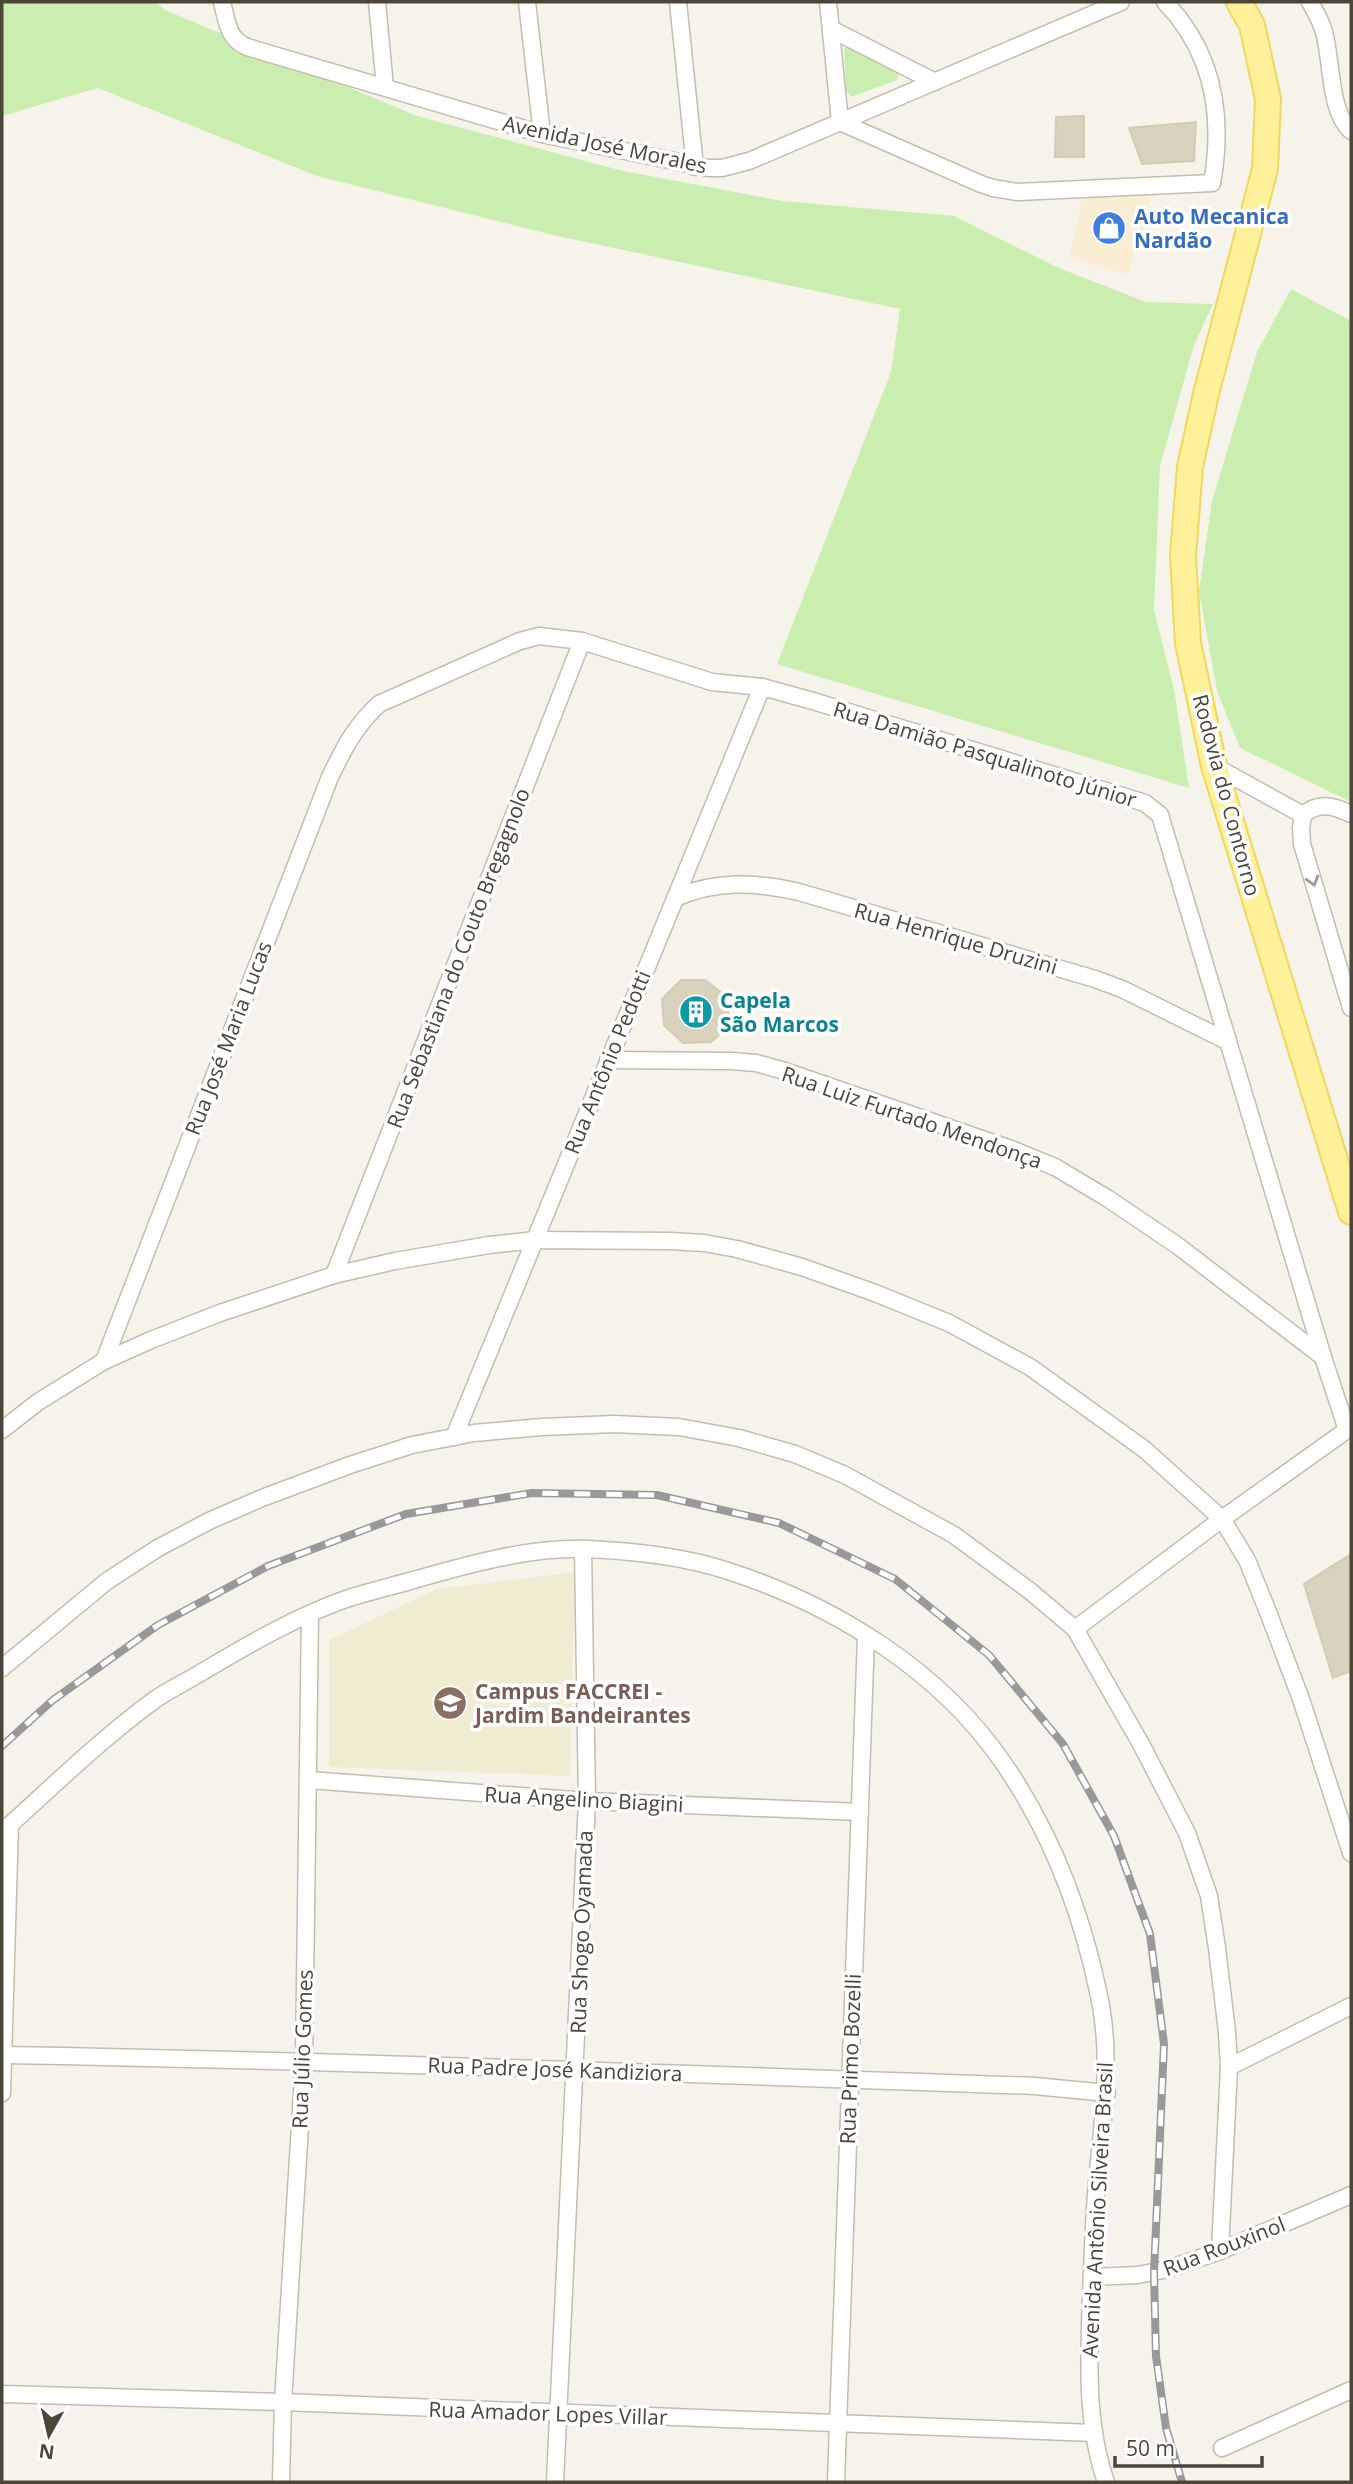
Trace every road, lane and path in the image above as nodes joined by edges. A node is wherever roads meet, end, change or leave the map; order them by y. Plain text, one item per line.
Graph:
1 (222, 2) edge
2 (377, 2) edge
3 (527, 2) edge
4 (678, 2) edge
5 (828, 2) edge
6 (1121, 2) edge
7 (1165, 2) edge
8 (1239, 2) edge
9 (1310, 2) edge
10 (831, 29) junction
11 (935, 82) junction
12 (385, 88) junction
13 (840, 122) junction
14 (1348, 128) edge
15 (542, 134) junction
16 (695, 167) junction
17 (582, 640) junction
18 (762, 687) junction
19 (361, 720) joint
20 (1214, 766) junction
21 (1351, 814) edge
22 (1303, 815) junction
23 (675, 898) junction
24 (1351, 1005) edge
25 (1227, 1041) junction
26 (608, 1060) junction
27 (1351, 1212) edge
28 (535, 1240) junction
29 (334, 1275) junction
30 (1323, 1357) junction
31 (104, 1361) junction
32 (1349, 1428) edge
33 (2, 1430) edge
34 (454, 1437) junction
35 (1222, 1519) junction
36 (583, 1549) junction
37 (310, 1614) junction
38 (1075, 1629) junction
39 (866, 1636) junction
40 (2, 1668) edge
41 (309, 1780) junction
42 (587, 1801) junction
43 (860, 1812) junction
44 (6, 1828) edge
45 (1351, 1853) edge
46 (1351, 2006) edge
47 (3, 2055) edge
48 (304, 2060) junction
49 (1229, 2067) junction
50 (576, 2069) junction
51 (849, 2080) junction
52 (2, 2093) edge
53 (1107, 2093) junction
54 (1351, 2194) edge
55 (1220, 2251) junction
56 (1092, 2277) junction
57 (1351, 2390) edge
58 (2, 2394) edge
59 (283, 2402) junction
60 (557, 2414) junction
61 (838, 2424) junction
62 (1094, 2433) junction
63 (1222, 2448) dead end
64 (281, 2482) edge
65 (555, 2482) edge
66 (836, 2482) edge
67 (1106, 2482) edge

1 - 12 street, Avenida José Morales
2 - 12 street
3 - 15 street
4 - 16 street
5 - 10 street
6 - 11 street, Avenida José Morales
7 - 13 street
8 - 20 main road, Rodovia do Contorno
9 - 14 street
10 - 11 street
10 - 13 street
11 - 13 street, Avenida José Morales
12 - 15 street, Avenida José Morales
13 - 16 street, Avenida José Morales
15 - 16 street, Avenida José Morales
17 - 18 street, Rua Damião Pasqualinoto Júnior
17 - 19 street, Rua Damião Pasqualinoto Júnior
17 - 29 street, Rua Sebastiana do Couto Bregagnolo
18 - 23 street, Rua Antônio Pedotti
18 - 25 street, Rua Damião Pasqualinoto Júnior
19 - 31 street, Rua José Maria Lucas
20 - 22 street
20 - 27 main road, Rodovia do Contorno
21 - 22 street
22 -> 24 street
23 - 25 street, Rua Henrique Druzini
23 - 26 street, Rua Antônio Pedotti
25 - 30 street, Rua Damião Pasqualinoto Júnior
26 - 28 street, Rua Antônio Pedotti
26 - 30 street, Rua Luiz Furtado Mendonça
28 - 29 street
28 - 34 street, Rua Antônio Pedotti
28 - 35 street
29 - 31 street
30 - 32 street, Rua Damião Pasqualinoto Júnior
31 - 33 street
32 - 35 street
34 - 38 street
34 - 40 street
35 - 38 street
35 - 45 street
36 - 37 street, Avenida Antônio Silveira Brasil
36 - 39 street, Avenida Antônio Silveira Brasil
36 - 42 street, Rua Shogo Oyamada
37 - 41 street, Rua Júlio Gomes
37 - 44 street, Avenida Antônio Silveira Brasil
38 - 49 street
39 - 43 street, Rua Primo Bozelli
39 - 53 street, Avenida Antônio Silveira Brasil
41 - 42 street, Rua Angelino Biagini
41 - 48 street, Rua Júlio Gomes
42 - 43 street, Rua Angelino Biagini
42 - 50 street, Rua Shogo Oyamada
43 - 51 street, Rua Primo Bozelli
44 - 47 street
46 - 49 street
47 - 48 street, Rua Padre José Kandiziora
47 - 52 street
48 - 50 street, Rua Padre José Kandiziora
48 - 59 street, Rua Júlio Gomes
49 - 55 street
50 - 51 street, Rua Padre José Kandiziora
50 - 60 street, Rua Shogo Oyamada
51 - 53 street, Rua Padre José Kandiziora
51 - 61 street, Rua Primo Bozelli
53 - 56 street, Avenida Antônio Silveira Brasil
54 - 55 street, Rua Rouxinol
55 - 56 street, Rua Rouxinol
56 - 62 street, Avenida Antônio Silveira Brasil
57 - 63 street
58 - 59 street, Rua Amador Lopes Villar
59 - 60 street, Rua Amador Lopes Villar
59 - 64 street, Rua Júlio Gomes
60 - 61 street, Rua Amador Lopes Villar
60 - 65 street, Rua Shogo Oyamada
61 - 62 street, Rua Amador Lopes Villar
61 - 66 street, Rua Primo Bozelli
62 - 67 street, Avenida Antônio Silveira Brasil

